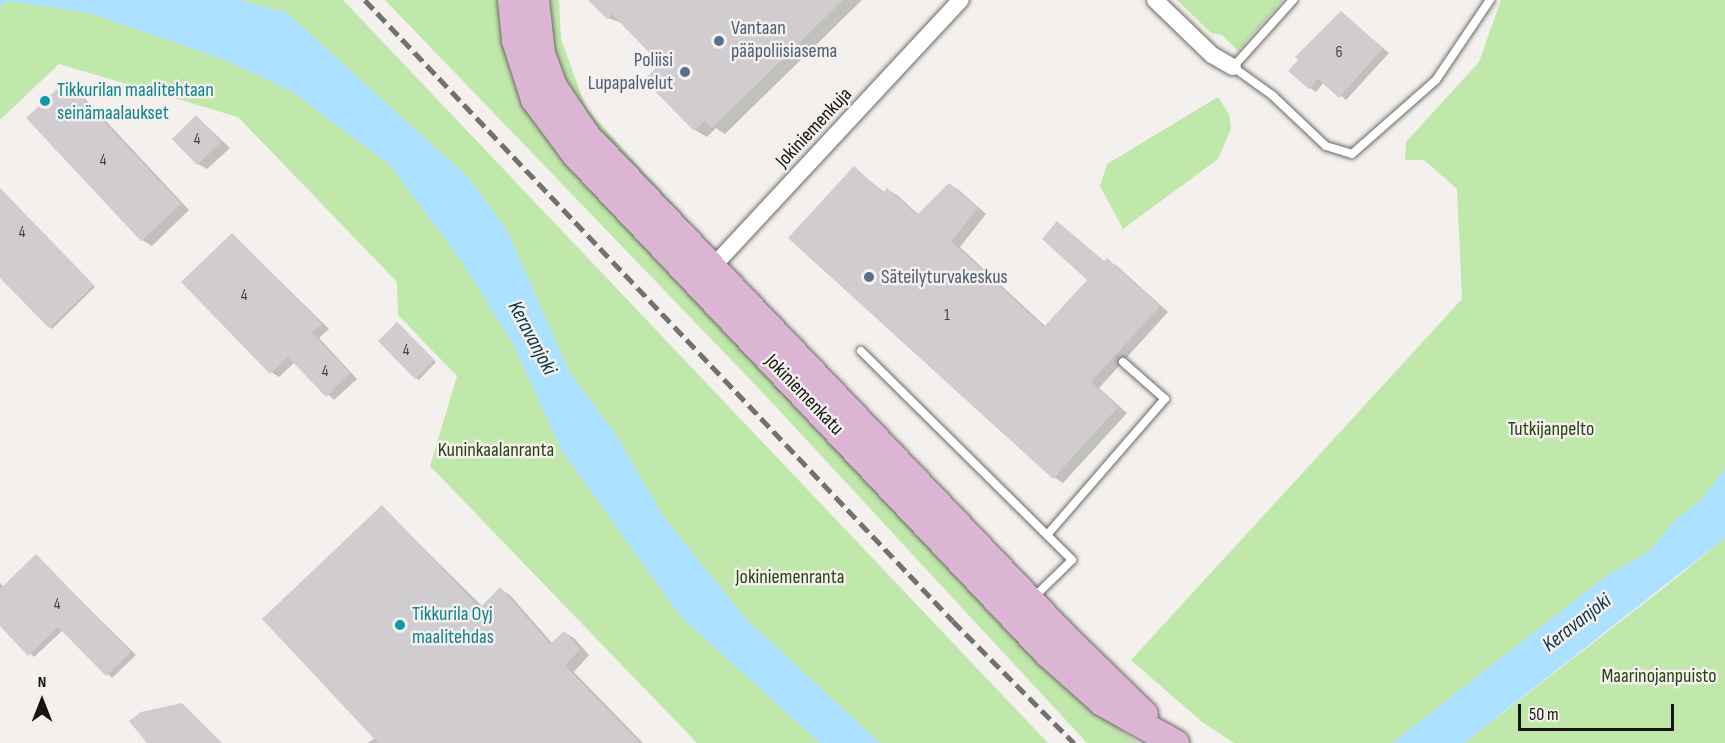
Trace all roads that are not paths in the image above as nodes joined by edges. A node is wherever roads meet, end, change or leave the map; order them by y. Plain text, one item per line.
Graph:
1 (511, 0) edge
2 (535, 0) edge
3 (961, 0) edge
4 (1155, 0) edge
5 (1293, 0) edge
6 (1490, 0) edge
7 (1233, 67) junction
8 (705, 275) junction
9 (861, 351) dead end
10 (1123, 362) dead end
11 (1047, 535) junction
12 (1023, 608) junction
13 (1172, 741) edge

1 - 8 main road, Jokiniemenkatu
2 - 8 main road, Jokiniemenkatu
3 - 8 street, Jokiniemenkuja
4 - 7 street
5 - 7 lane
6 - 7 lane
8 - 12 main road, Jokiniemenkatu
9 - 11 lane
10 - 11 lane
11 - 12 lane
12 - 13 main road, Jokiniemenkatu

